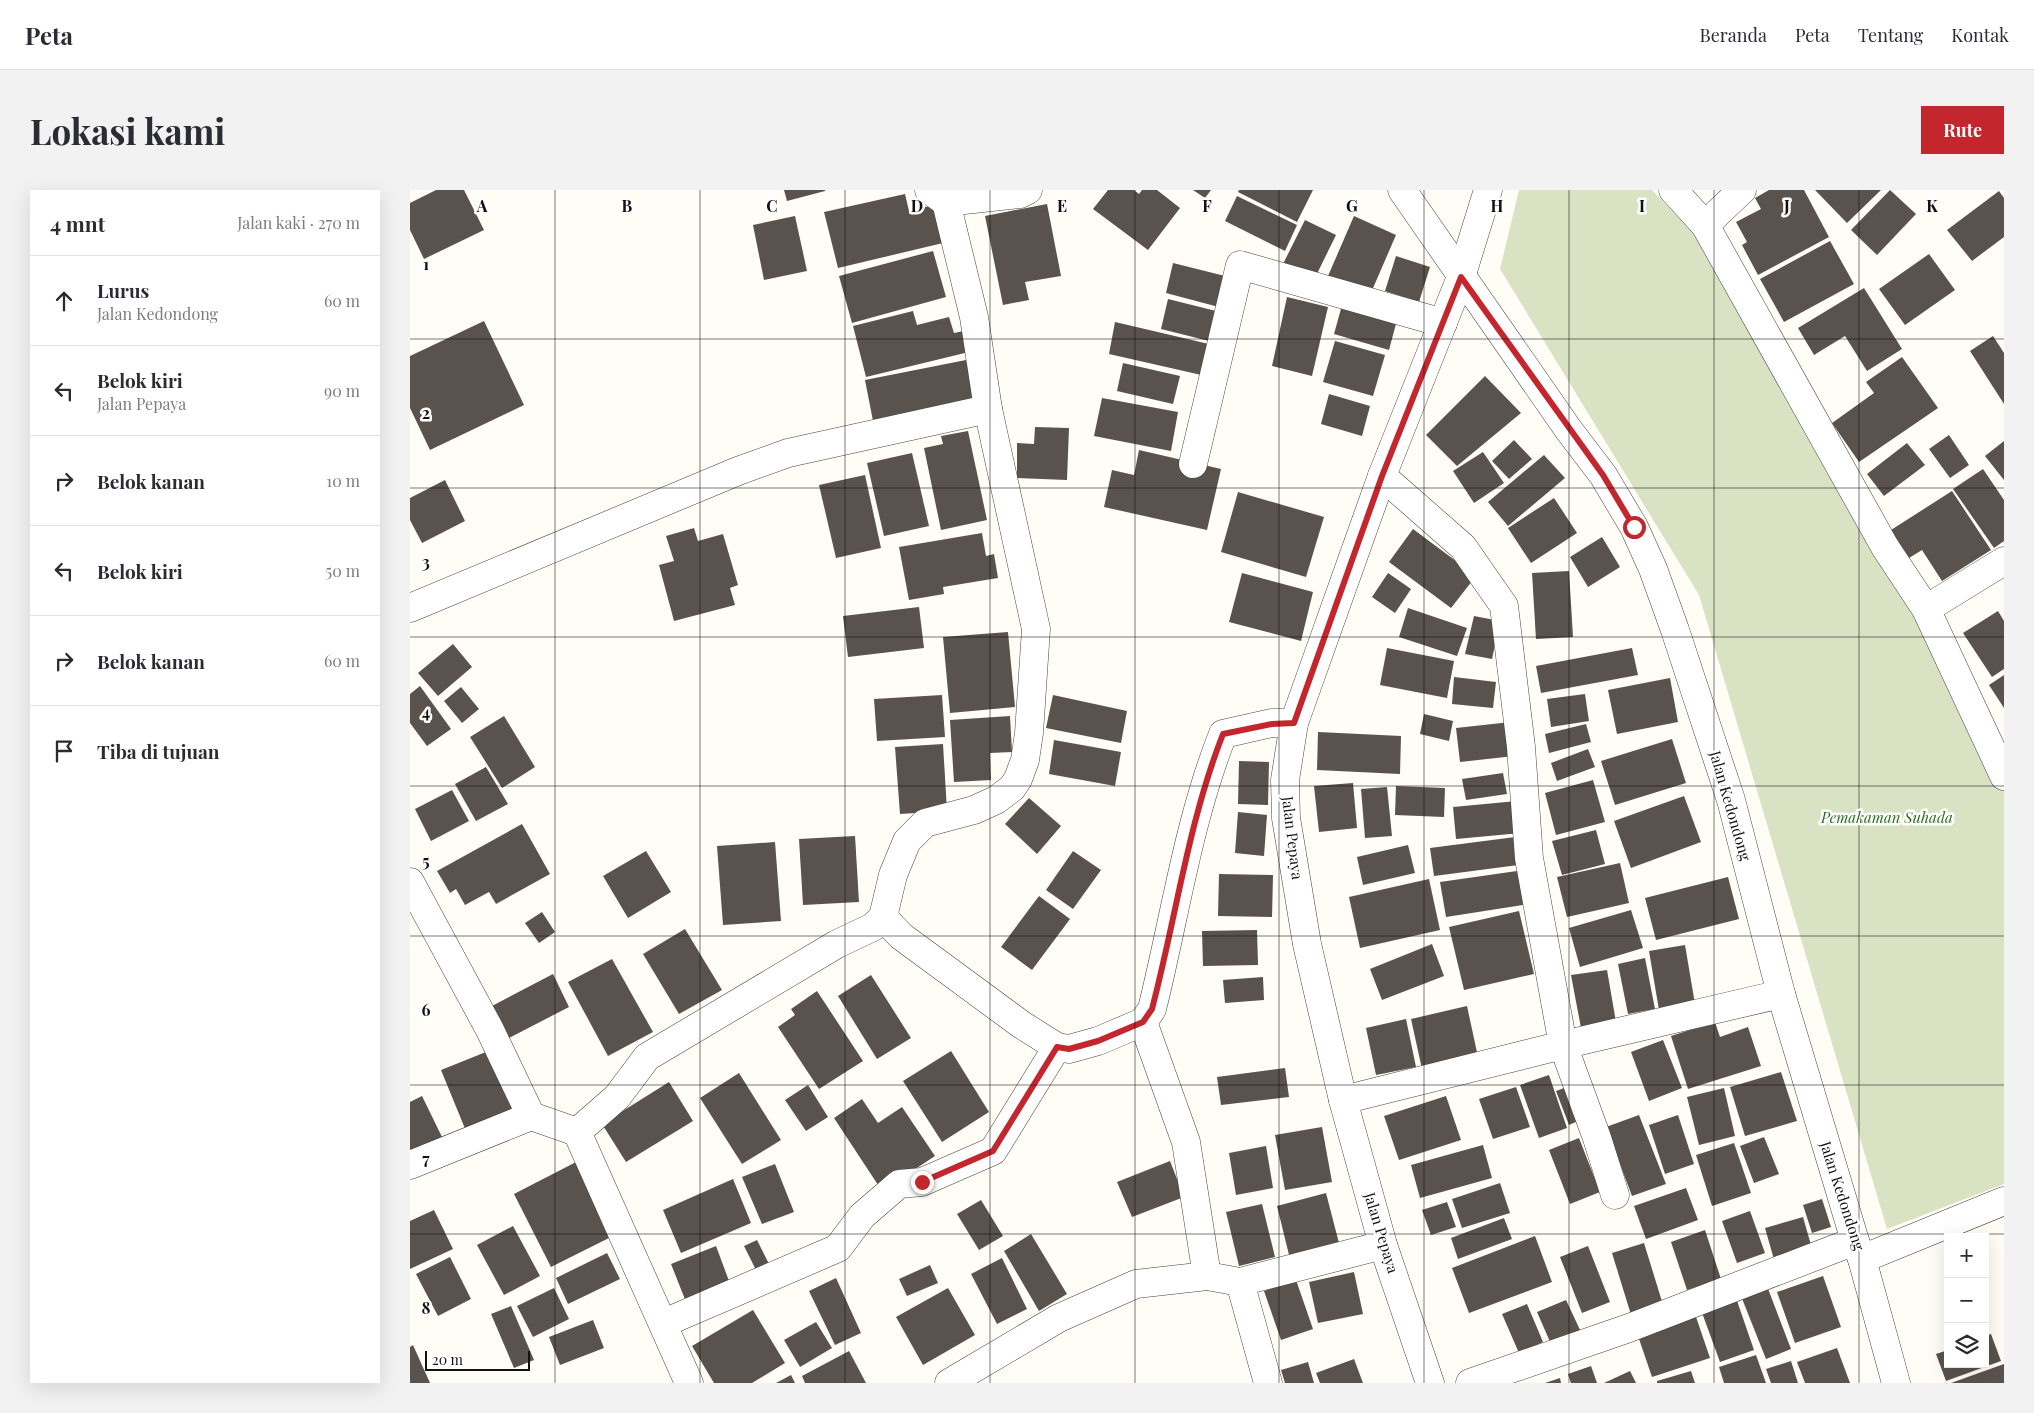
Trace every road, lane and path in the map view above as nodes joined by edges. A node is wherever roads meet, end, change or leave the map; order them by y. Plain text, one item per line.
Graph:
1 (1028, 190) edge
2 (1402, 190) edge
3 (1488, 190) edge
4 (1673, 190) edge
5 (1742, 190) edge
6 (937, 196) edge
7 (1705, 225) junction
8 (1461, 277) junction
9 (1442, 323) junction
10 (988, 409) junction
11 (1193, 464) dead end
12 (1382, 476) junction
13 (2004, 561) edge
14 (410, 608) edge
15 (1926, 609) junction
16 (1294, 723) junction
17 (2004, 776) edge
18 (410, 882) edge
19 (883, 917) junction
20 (1780, 994) junction
21 (1143, 1022) junction
22 (1563, 1045) junction
23 (1057, 1047) junction
24 (1343, 1100) junction
25 (531, 1116) junction
26 (577, 1132) junction
27 (410, 1165) edge
28 (1615, 1195) dead end
29 (2004, 1201) edge
30 (1383, 1245) junction
31 (1859, 1250) junction
32 (1207, 1276) junction
33 (1240, 1282) junction
34 (664, 1323) junction
35 (684, 1381) edge
36 (949, 1383) edge
37 (1268, 1383) edge
38 (1430, 1383) edge
39 (1470, 1383) edge
40 (1896, 1383) edge

1 - 6 street
2 - 8 street, Jalan Kedondong
3 - 8 street, Jalan Pepaya
4 - 7 street
5 - 7 street
6 - 10 street
7 - 15 street
8 - 9 street, Jalan Pepaya
8 - 20 street, Jalan Kedondong
9 - 11 street
9 - 12 street, Jalan Pepaya
10 - 14 street
10 - 19 street
12 - 16 street, Jalan Pepaya
12 - 22 street
13 - 15 street
15 - 17 street
16 - 21 street
16 - 24 street, Jalan Pepaya
18 - 25 street
19 - 23 street
19 - 26 street
20 - 22 street
20 - 31 street, Jalan Kedondong
21 - 23 street
21 - 32 street
22 - 24 street
22 - 28 street
23 - 34 street
24 - 30 street, Jalan Pepaya
25 - 26 street
25 - 27 street
26 - 34 street
29 - 31 street
30 - 33 street
30 - 38 street, Jalan Pepaya
31 - 39 street
31 - 40 street, Jalan Kedondong
32 - 33 street
32 - 36 street
33 - 37 street
34 - 35 street

